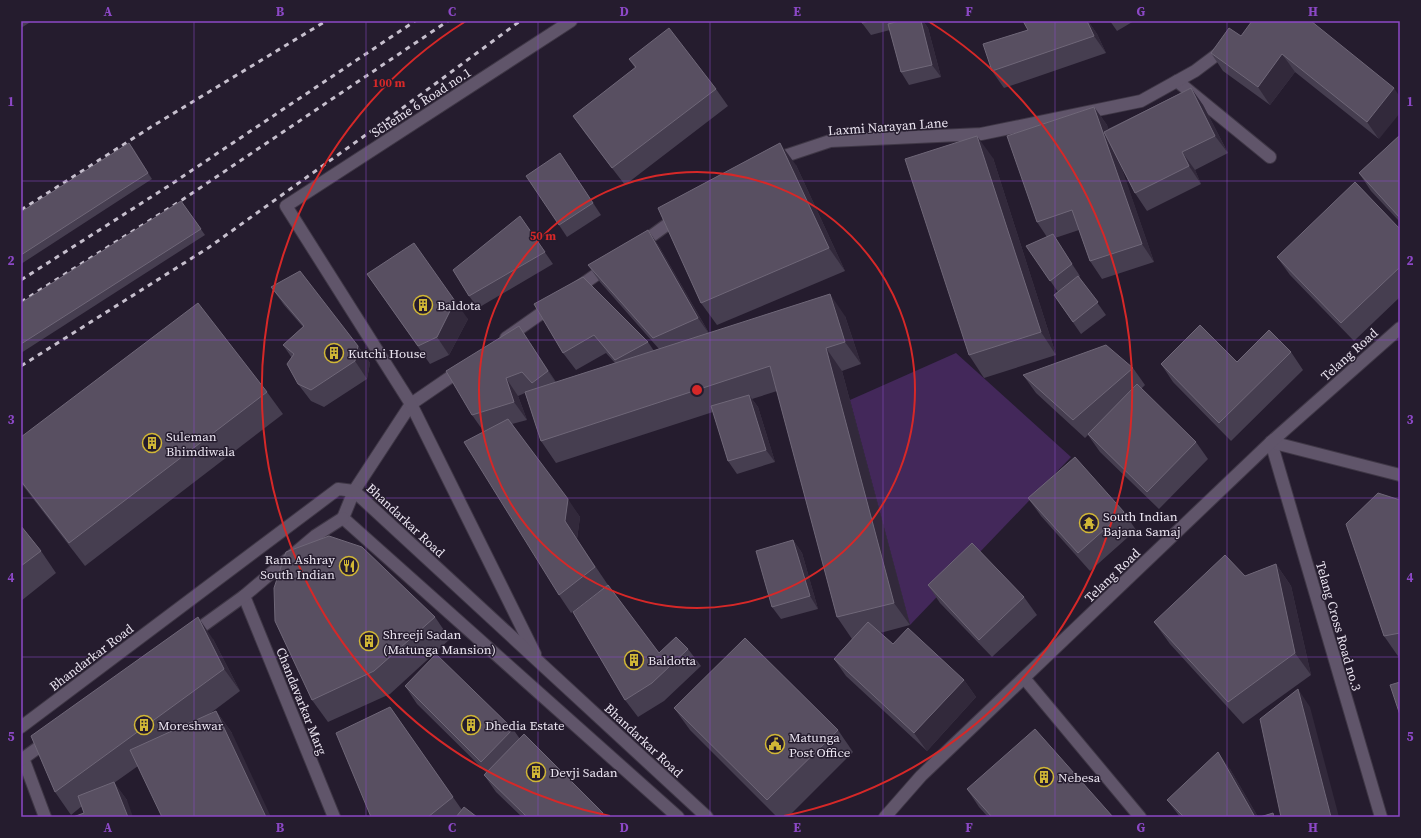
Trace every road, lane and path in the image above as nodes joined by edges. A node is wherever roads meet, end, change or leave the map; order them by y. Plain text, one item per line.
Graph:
1 (571, 21) edge
2 (1238, 39) edge
3 (1177, 81) junction
4 (1270, 157) dead end
5 (763, 163) edge
6 (690, 209) edge
7 (632, 250) edge
8 (619, 259) edge
9 (1400, 328) edge
10 (496, 345) edge
11 (470, 363) edge
12 (411, 404) junction
13 (1271, 442) junction
14 (1400, 475) edge
15 (354, 491) junction
16 (343, 518) junction
17 (244, 596) junction
18 (181, 642) edge
19 (538, 660) junction
20 (1024, 678) junction
21 (21, 727) edge
22 (61, 730) edge
23 (22, 759) edge
24 (45, 817) edge
25 (334, 817) edge
26 (678, 817) edge
27 (707, 817) edge
28 (885, 817) edge
29 (1140, 817) edge
30 (1381, 817) edge

1 - 12 street, Scheme 6 Road no.1
2 - 3 street, Laxmi Narayan Lane
3 - 4 street
3 - 5 street, Laxmi Narayan Lane
6 - 7 street
8 - 10 street
9 - 13 street, Telang Road
11 - 12 street
12 - 15 street
12 - 19 street
13 - 14 street
13 - 20 street, Telang Road
13 - 30 street, Telang Cross Road no.3
15 - 16 street
15 - 19 street, Bhandarkar Road
15 - 21 street, Bhandarkar Road
16 - 17 street
16 - 26 street
17 - 18 street
17 - 25 street, Chandavarkar Marg
19 - 27 street, Bhandarkar Road
20 - 28 street, Telang Road
20 - 29 street
22 - 23 street
23 - 24 street

